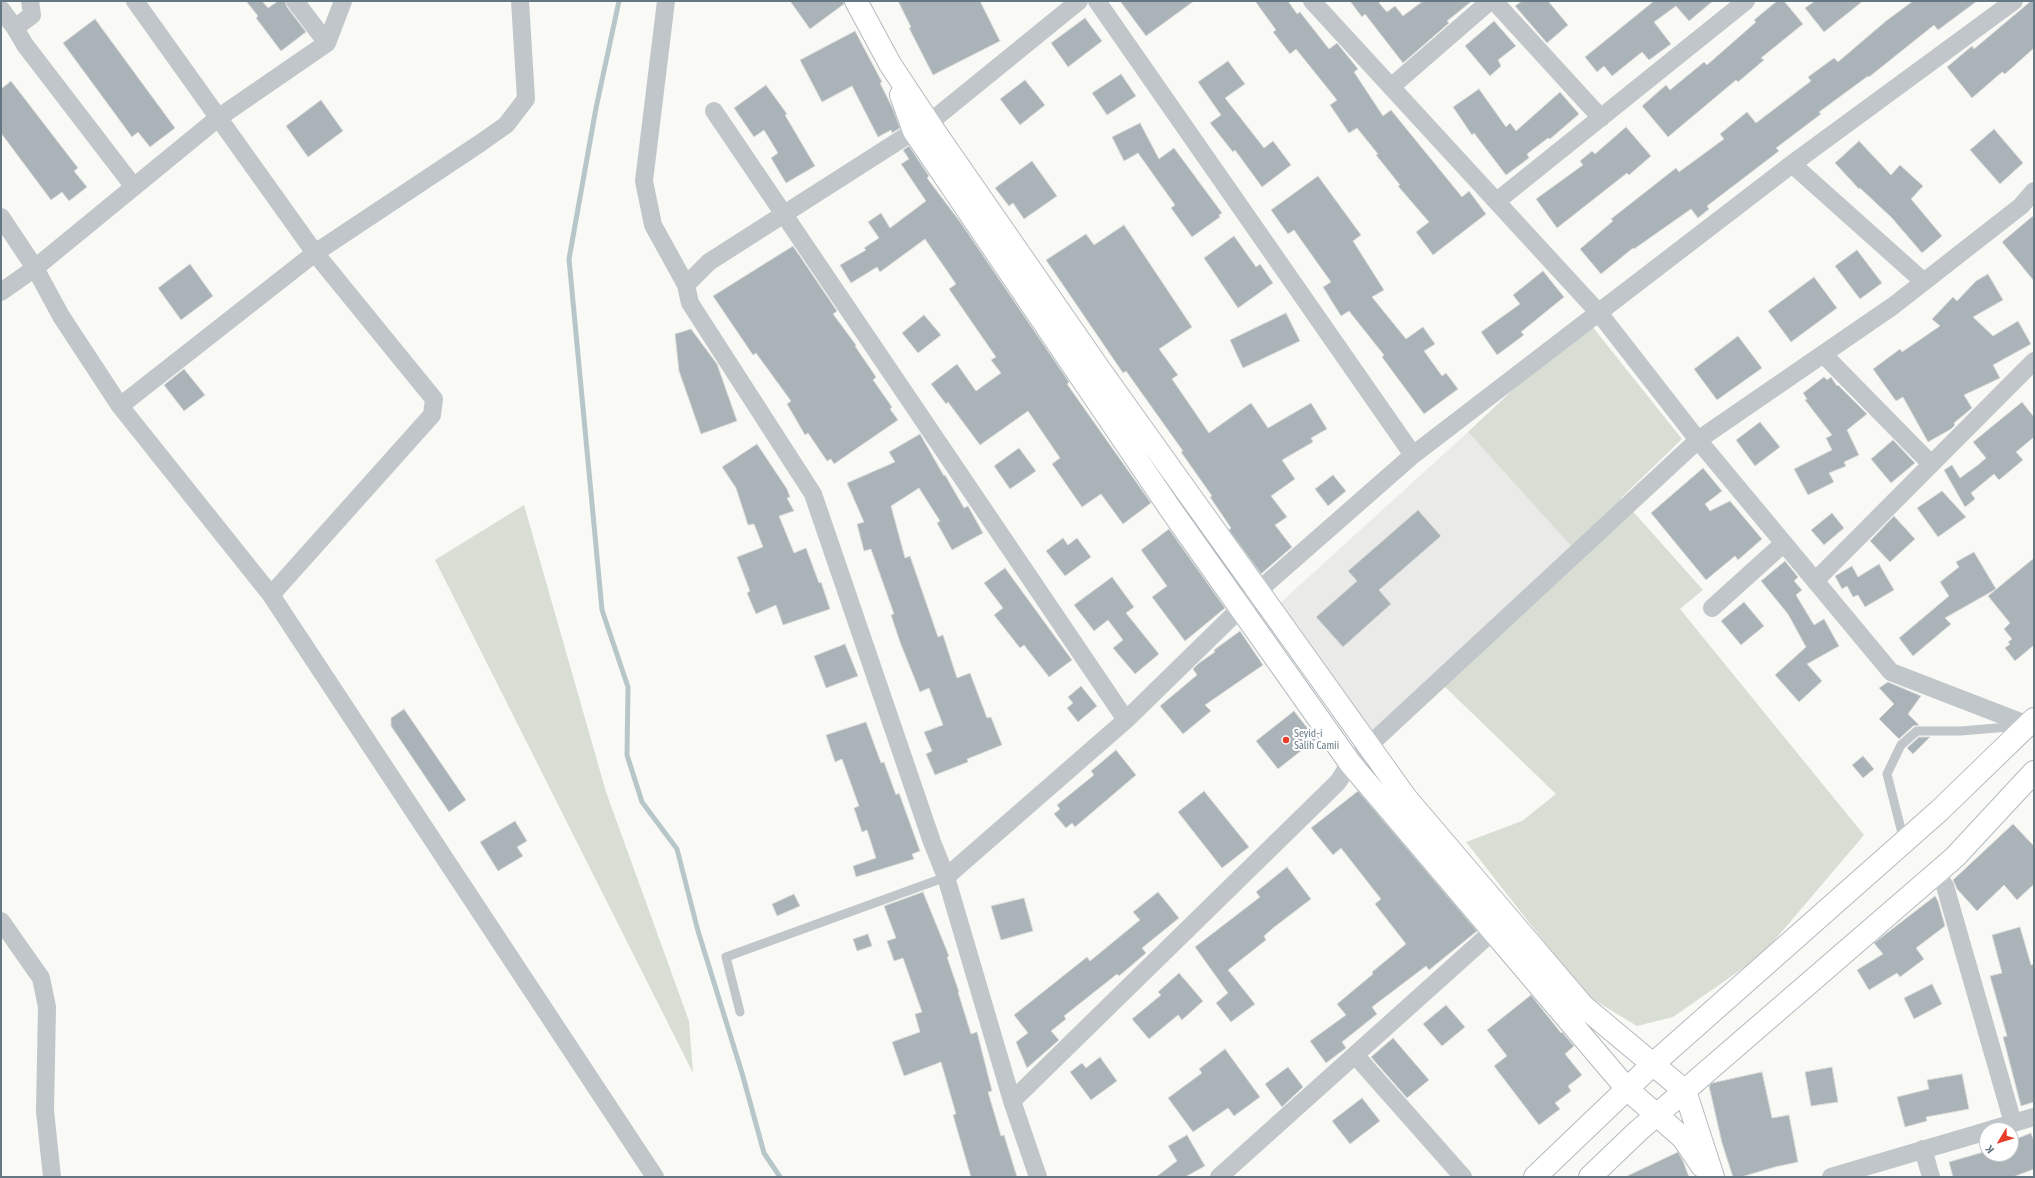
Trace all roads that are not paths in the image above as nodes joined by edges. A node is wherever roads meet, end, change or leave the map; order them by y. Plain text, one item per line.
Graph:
1 (30, 1) edge
2 (135, 1) edge
3 (295, 1) edge
4 (343, 1) edge
5 (520, 1) edge
6 (666, 1) edge
7 (856, 1) edge
8 (1079, 1) edge
9 (1097, 1) edge
10 (1312, 1) edge
11 (1490, 1) edge
12 (1494, 1) edge
13 (1746, 1) edge
14 (2014, 1) edge
15 (1, 9) edge
16 (16, 28) junction
17 (327, 43) junction
18 (1391, 87) junction
19 (714, 111) dead end
20 (218, 118) junction
21 (1601, 118) junction
22 (922, 127) junction
23 (1792, 164) junction
24 (134, 187) junction
25 (2034, 191) edge
26 (1497, 201) junction
27 (783, 215) junction
28 (1, 217) edge
29 (315, 253) junction
30 (35, 268) junction
31 (1924, 282) junction
32 (686, 285) junction
33 (1, 292) edge
34 (1599, 313) junction
35 (1823, 354) junction
36 (2034, 361) edge
37 (120, 406) junction
38 (1698, 440) junction
39 (1413, 456) junction
40 (1931, 464) junction
41 (1784, 543) junction
42 (1815, 581) junction
43 (1258, 591) junction
44 (270, 595) junction
45 (1712, 608) dead end
46 (1242, 609) junction
47 (1126, 720) junction
48 (2031, 722) edge
49 (1369, 746) junction
50 (1350, 763) junction
51 (2034, 772) edge
52 (1904, 841) junction
53 (1936, 873) junction
54 (946, 877) junction
55 (1, 921) edge
56 (1499, 923) junction
57 (740, 1012) dead end
58 (1356, 1056) junction
59 (1653, 1064) junction
60 (1628, 1090) junction
61 (1685, 1091) junction
62 (1012, 1101) junction
63 (1656, 1116) junction
64 (2034, 1117) edge
65 (2012, 1122) edge
66 (2019, 1122) edge
67 (1979, 1133) edge
68 (1923, 1149) junction
69 (652, 1175) edge
70 (52, 1177) edge
71 (1038, 1177) edge
72 (1219, 1177) edge
73 (1463, 1177) edge
74 (1535, 1177) edge
75 (1590, 1177) edge
76 (1710, 1177) edge
77 (1714, 1177) edge
78 (1831, 1177) edge
79 (1932, 1177) edge

1 - 16 street
2 - 20 street
3 - 17 street
4 - 17 street
5 - 29 street
6 - 32 street
7 - 22 street
8 - 22 street
9 - 39 street
10 - 18 street
11 - 18 street
12 - 21 street
13 - 21 street
14 - 23 street
15 - 16 street
16 - 24 street
17 - 20 street
18 - 26 street
19 - 27 street
20 - 24 street
20 - 29 street
21 - 26 street
22 - 27 street
22 - 43 street
22 - 46 street
23 - 31 street
23 - 34 street
24 - 30 street
25 - 31 street
26 - 34 street
27 - 32 street
27 - 47 street
28 - 30 street
29 - 37 street
29 - 44 street
30 - 33 street
30 - 37 street
31 - 35 street
32 - 54 street
34 - 38 street
34 - 39 street
35 - 38 street
35 - 40 street
36 - 40 street
37 - 44 street
38 - 41 street
38 - 49 street
39 - 43 street
40 - 42 street
41 - 42 street
41 - 45 street
42 - 48 street
43 - 46 street
43 - 49 street
44 - 69 street
46 - 47 street
46 - 50 street
47 - 54 street
48 - 52 street
48 - 52 lane
49 - 50 street
49 - 56 street
50 - 56 street
50 - 62 street
51 - 53 street
52 - 59 street
53 - 61 street
53 - 65 street
54 - 57 lane
54 - 62 street
55 - 70 street
56 - 58 street
56 - 59 street
56 - 60 street
58 - 72 street
58 - 73 street
59 - 60 street
59 - 61 street
60 - 63 street
60 - 74 street
61 - 63 street
61 - 77 street
62 - 71 street
63 - 75 street
63 - 76 street
64 - 66 street
67 - 68 street
68 - 78 street
68 - 79 street

